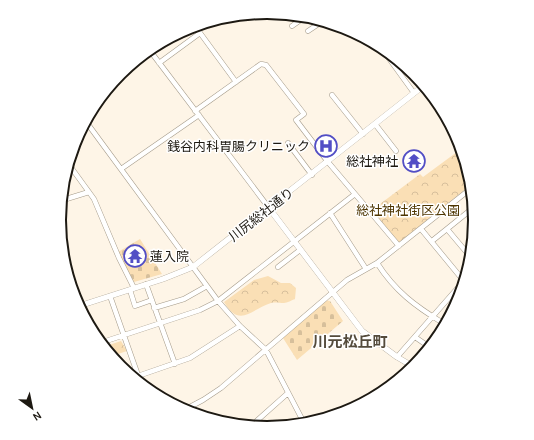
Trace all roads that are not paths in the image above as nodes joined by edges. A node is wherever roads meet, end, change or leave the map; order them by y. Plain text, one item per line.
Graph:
1 (298, 22) edge
2 (316, 25) edge
3 (292, 26) dead end
4 (308, 31) dead end
5 (200, 33) joint
6 (153, 55) edge
7 (159, 63) junction
8 (393, 64) edge
9 (236, 82) junction
10 (419, 89) edge
11 (414, 93) junction
12 (332, 95) dead end
13 (195, 111) junction
14 (199, 115) junction
15 (376, 124) junction
16 (90, 126) edge
17 (363, 134) junction
18 (288, 143) dead end
19 (396, 151) dead end
20 (328, 162) junction
21 (120, 169) junction
22 (73, 170) edge
23 (312, 175) junction
24 (89, 192) junction
25 (466, 193) edge
26 (355, 194) junction
27 (67, 199) edge
28 (269, 208) junction
29 (468, 212) edge
30 (330, 213) junction
31 (421, 229) junction
32 (447, 229) junction
33 (293, 241) junction
34 (432, 241) junction
35 (399, 246) junction
36 (300, 250) junction
37 (465, 251) edge
38 (377, 263) junction
39 (193, 266) junction
40 (278, 267) dead end
41 (366, 269) junction
42 (460, 277) edge
43 (146, 284) junction
44 (207, 286) junction
45 (132, 289) junction
46 (455, 290) edge
47 (332, 292) junction
48 (110, 296) junction
49 (152, 300) junction
50 (218, 301) junction
51 (85, 304) edge
52 (154, 308) junction
53 (433, 317) junction
54 (440, 322) edge
55 (160, 324) junction
56 (240, 326) junction
57 (124, 335) junction
58 (415, 337) junction
59 (107, 341) edge
60 (425, 344) edge
61 (266, 350) junction
62 (397, 357) junction
63 (408, 363) edge
64 (175, 364) junction
65 (136, 373) edge
66 (142, 377) edge
67 (288, 393) junction
68 (191, 406) edge
69 (301, 418) edge
70 (256, 421) edge

1 - 3 street
2 - 4 street
5 - 7 street
5 - 9 street
6 - 7 street
7 - 13 street
8 - 11 street
9 - 13 street
9 - 20 street
10 - 11 street, 川尻総社通り
11 - 15 street, 川尻総社通り
12 - 17 street
13 - 14 street
14 - 21 street
14 - 28 street
15 - 17 street, 川尻総社通り
15 - 19 street
16 - 21 street
17 - 20 street, 川尻総社通り
18 - 23 street
20 - 23 street, 川尻総社通り
20 - 26 street
21 - 39 street
22 - 24 street
23 - 28 street, 川尻総社通り
24 - 27 street
24 - 45 street
25 - 31 street
26 - 30 street
26 - 35 street
28 - 33 street
28 - 39 street, 川尻総社通り
29 - 32 street
30 - 33 street
30 - 41 street
31 - 34 street
31 - 35 street
32 - 34 street
32 - 37 street
33 - 36 street
33 - 50 street
34 - 42 street
35 - 38 street
36 - 40 street
36 - 47 street
38 - 41 street
38 - 53 street
39 - 43 street, 川尻総社通り
39 - 44 street
41 - 47 street
43 - 45 street, 川尻総社通り
43 - 49 street
44 - 50 street
44 - 52 street
45 - 48 street, 川尻総社通り
45 - 49 street
46 - 53 street
47 - 61 street
47 - 62 street
48 - 51 street, 川尻総社通り
48 - 57 street
49 - 52 street
50 - 55 street
50 - 56 street
52 - 55 street
53 - 54 street
53 - 58 street
55 - 57 street
55 - 64 street
56 - 61 street
56 - 64 street
57 - 59 street
57 - 65 street
58 - 60 street
58 - 62 street
61 - 67 street
61 - 68 street
62 - 63 street
64 - 66 street
67 - 69 street
67 - 70 street

